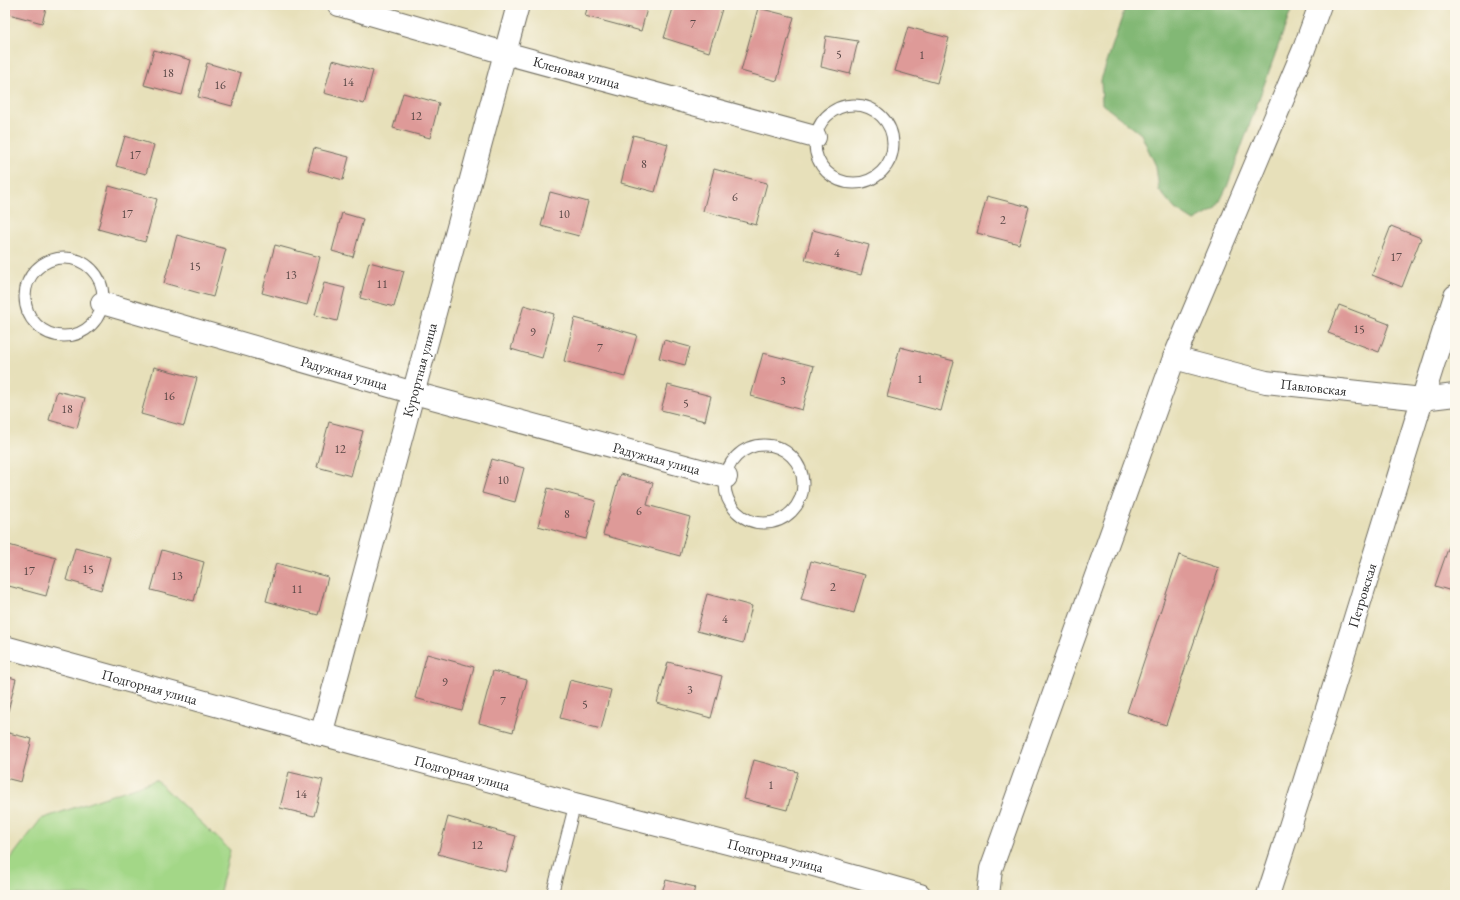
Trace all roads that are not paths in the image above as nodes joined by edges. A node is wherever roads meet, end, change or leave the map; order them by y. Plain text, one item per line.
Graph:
1 (339, 5) edge
2 (518, 5) edge
3 (1320, 5) edge
4 (505, 52) junction
5 (815, 138) junction
6 (1455, 296) edge
7 (102, 303) junction
8 (1174, 358) junction
9 (414, 393) junction
10 (1455, 395) edge
11 (1422, 400) junction
12 (726, 477) junction
13 (5, 647) edge
14 (322, 735) junction
15 (575, 804) junction
16 (552, 895) edge
17 (920, 895) edge
18 (988, 895) edge
19 (1268, 895) edge

1 - 4 street, Кленовая улица
2 - 4 street, Курортная улица
3 - 8 street
4 - 5 street, Кленовая улица
4 - 9 street, Курортная улица
5 - 5 lane
6 - 11 street, Петровская
7 - 7 lane
7 - 9 street, Радужная улица
8 - 11 street, Павловская
8 - 18 street
9 - 12 street, Радужная улица
9 - 14 street, Курортная улица
10 - 11 street, Павловская
11 - 19 street, Петровская
12 - 12 lane
13 - 14 street, Подгорная улица
14 - 15 street, Подгорная улица
15 - 16 lane
15 - 17 street, Подгорная улица

